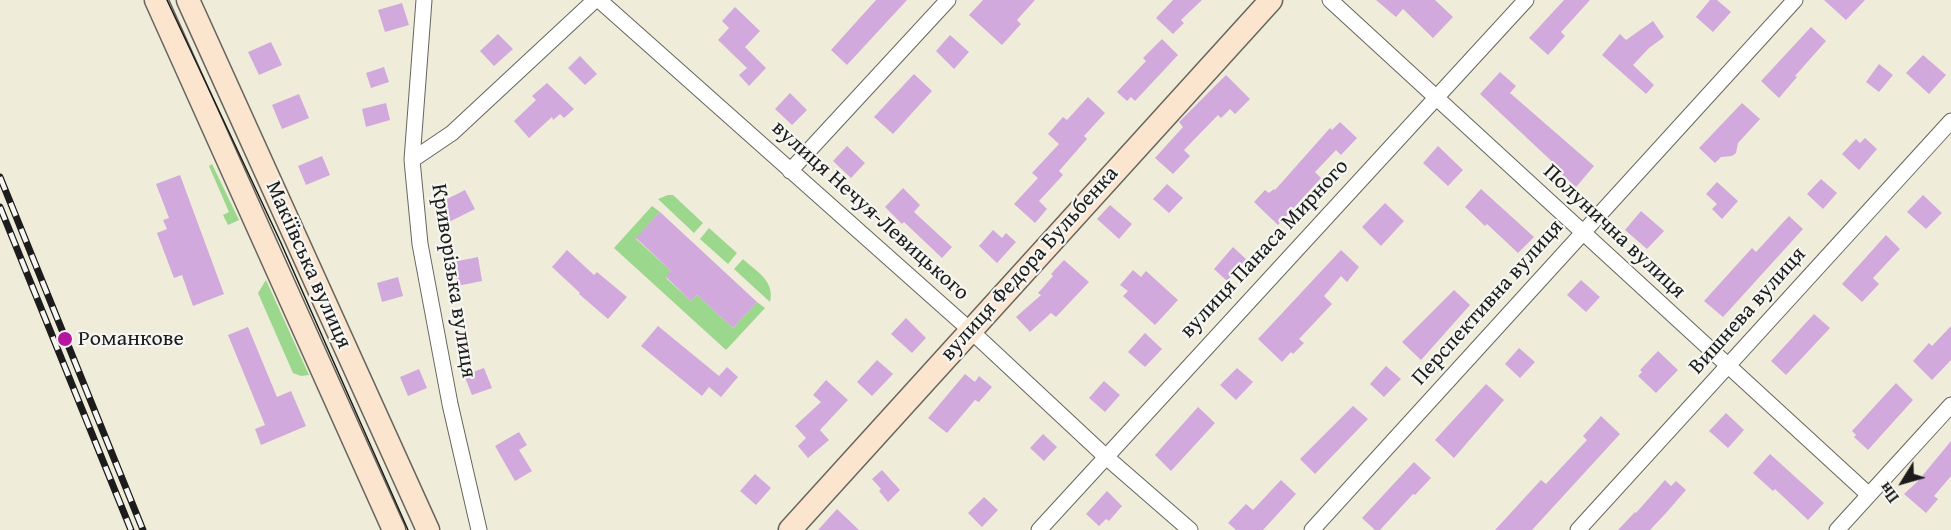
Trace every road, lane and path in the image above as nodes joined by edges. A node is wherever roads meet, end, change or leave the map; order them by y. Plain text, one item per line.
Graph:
1 (156, 0) edge
2 (188, 0) edge
3 (424, 0) edge
4 (597, 0) edge
5 (948, 0) edge
6 (1271, 0) edge
7 (1330, 0) edge
8 (1526, 0) edge
9 (1795, 0) edge
10 (1435, 98) junction
11 (1951, 121) edge
12 (412, 160) junction
13 (790, 171) junction
14 (1582, 233) junction
15 (295, 237) junction
16 (268, 249) junction
17 (970, 330) junction
18 (351, 360) junction
19 (1728, 367) junction
20 (323, 372) junction
21 (1951, 405) edge
22 (1105, 456) junction
23 (1869, 495) junction
24 (394, 530) edge
25 (428, 530) edge
26 (479, 530) edge
27 (790, 530) edge
28 (1039, 530) edge
29 (1190, 530) edge
30 (1312, 530) edge
31 (1578, 530) edge
32 (1837, 530) edge

1 - 16 main road, Макіївська вулиця
2 - 15 main road, Макіївська вулиця
3 - 12 street, Криворізька вулиця
4 - 12 street
4 - 13 street, вулиця Нечуя-Левицького
5 - 13 street
6 - 17 main road, вулиця Федора Бульбенка
7 - 10 street, Полунична вулиця
8 - 10 street, вулиця Панаса Мирного
9 - 14 street, Перспективна вулиця
10 - 14 street, Полунична вулиця
10 - 22 street, вулиця Панаса Мирного
11 - 19 street, Вишнева вулиця
12 - 26 street, Криворізька вулиця
13 - 17 street, вулиця Нечуя-Левицького
14 - 19 street, Полунична вулиця
14 - 30 street, Перспективна вулиця
15 - 16 main road
15 - 18 main road, Макіївська вулиця
16 - 20 main road, Макіївська вулиця
17 - 22 street, вулиця Нечуя-Левицького
17 - 27 main road, вулиця Федора Бульбенка
18 - 20 main road
18 - 25 main road, Макіївська вулиця
19 - 23 street, Полунична вулиця
19 - 31 street, Вишнева вулиця
20 - 24 main road, Макіївська вулиця
21 - 23 street
22 - 28 street, вулиця Панаса Мирного
22 - 29 street, вулиця Нечуя-Левицького
23 - 32 street

